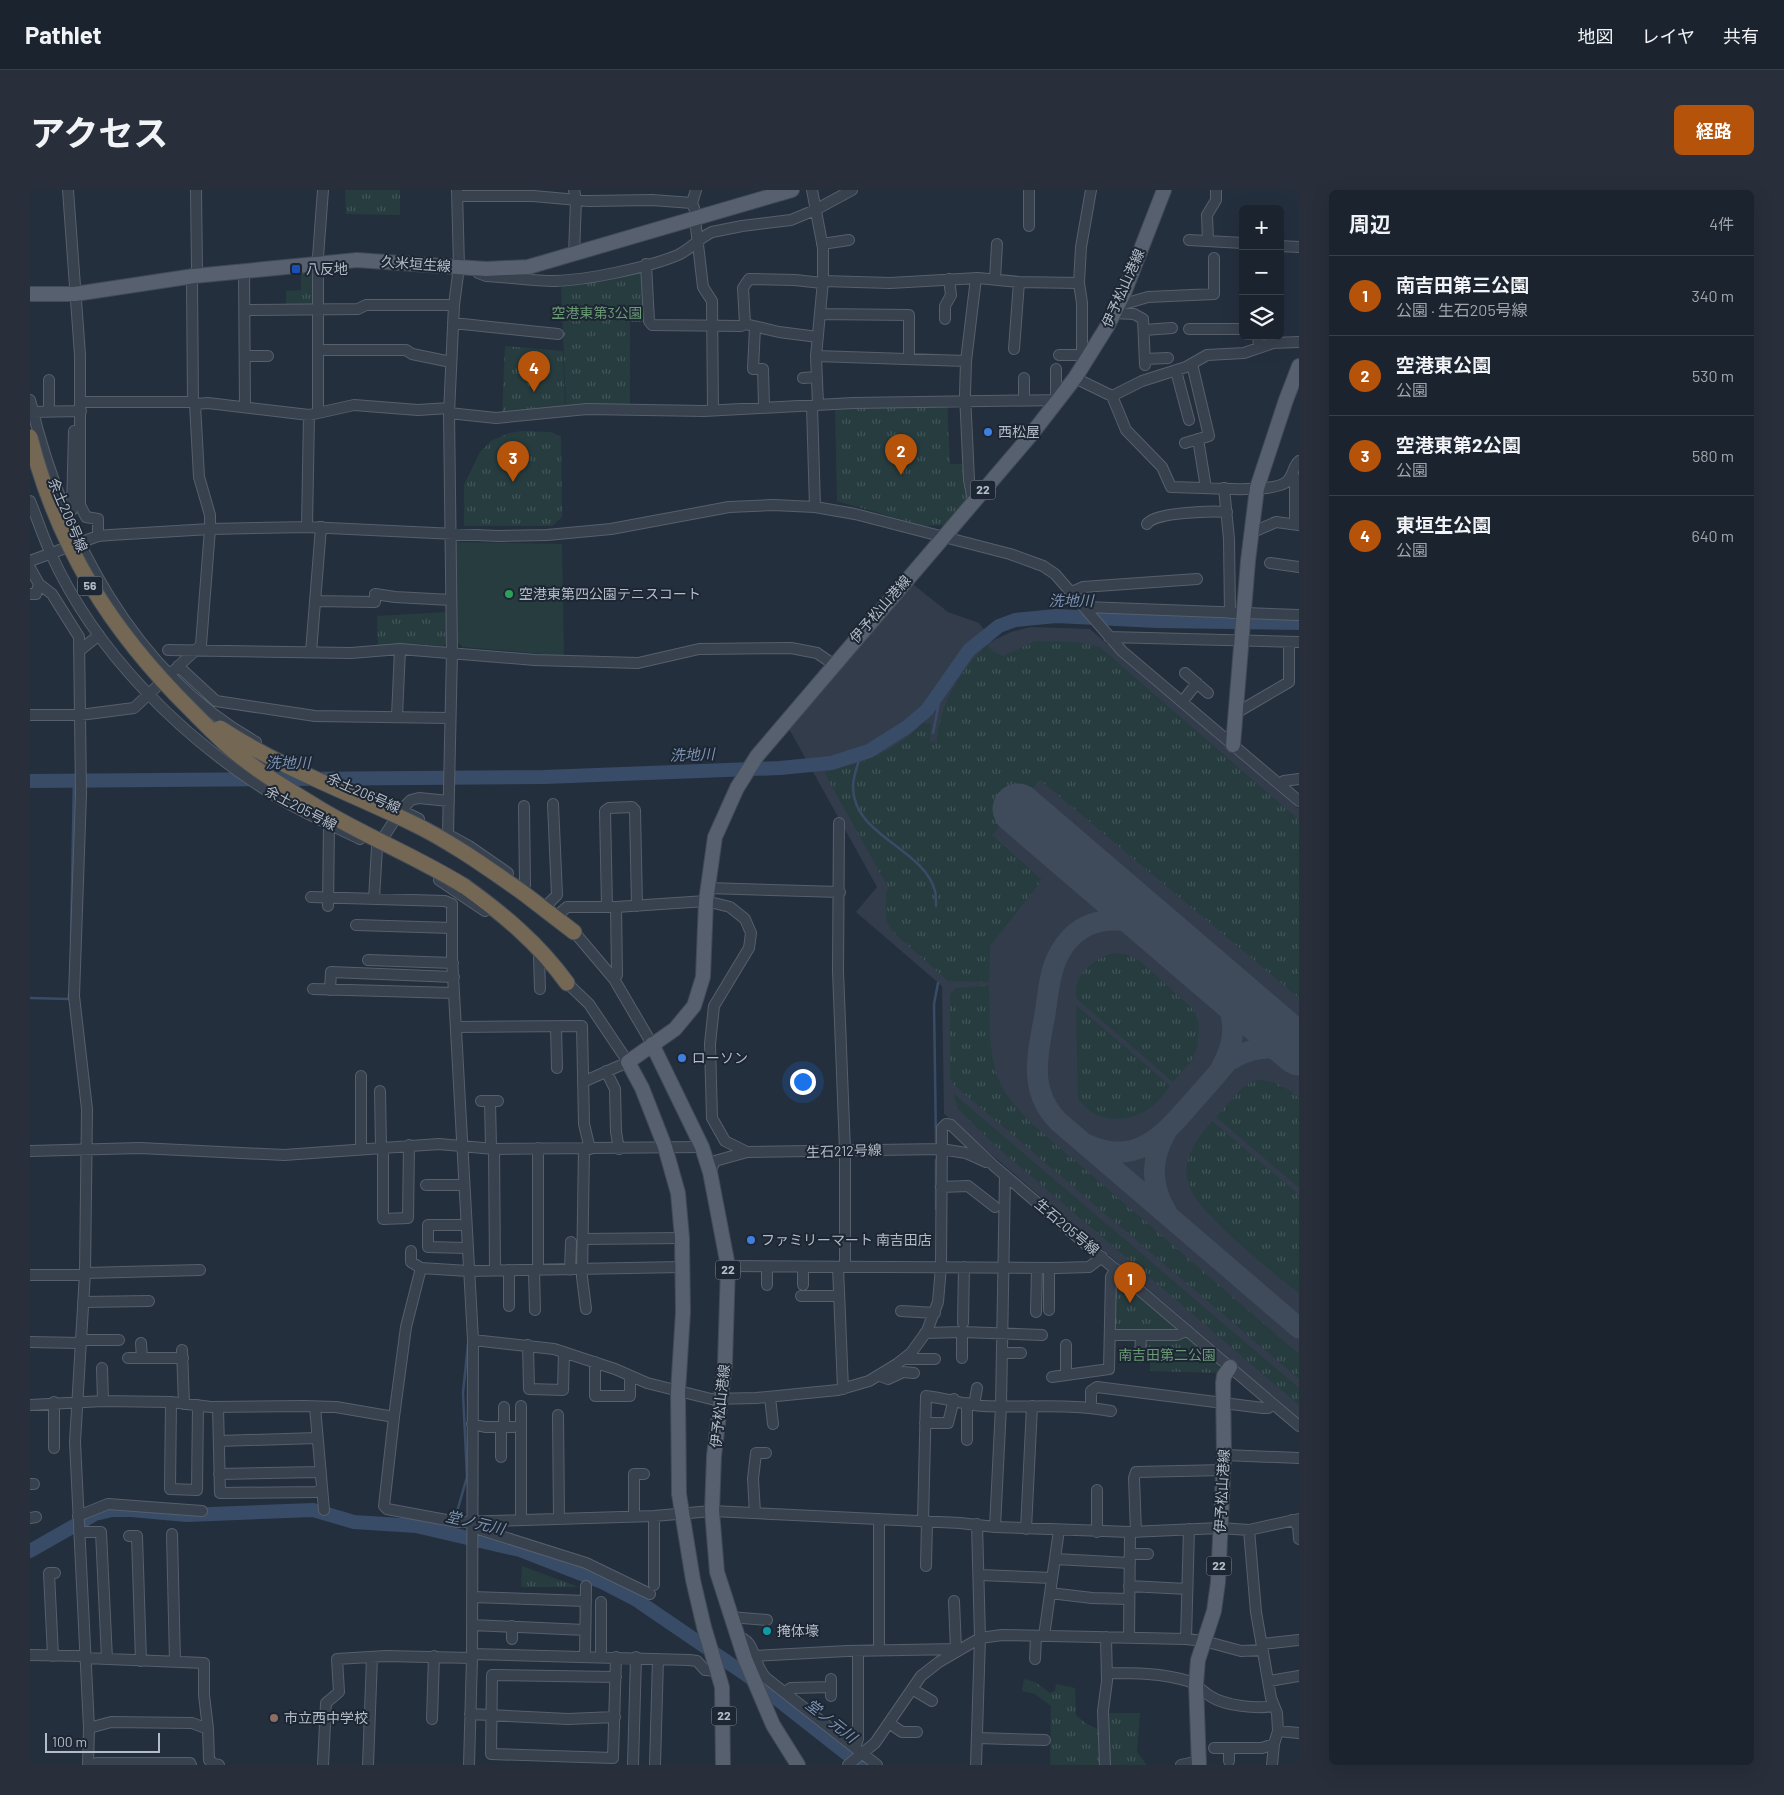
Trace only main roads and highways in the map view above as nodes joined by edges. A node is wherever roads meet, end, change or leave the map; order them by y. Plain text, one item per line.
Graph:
1 (792, 190) edge
2 (1164, 190) edge
3 (30, 294) edge
4 (1299, 366) edge
5 (30, 437) edge
6 (191, 710) junction
7 (1233, 745) road end
8 (574, 932) road end
9 (568, 983) road end
10 (652, 1044) junction
11 (1230, 1367) road end
12 (1199, 1763) edge
13 (723, 1765) edge
14 (798, 1765) edge

1 - 3 main road, 久米垣生線
2 - 10 main road, 伊予松山港線 / 22
4 - 7 main road
5 - 6 highway, 56, bridge
6 - 8 highway, bridge
6 - 9 highway, bridge
10 - 13 main road, 伊予松山港線 / 22
10 - 14 main road, 伊予松山港線 / 22
11 - 12 main road, 伊予松山港線 / 22

